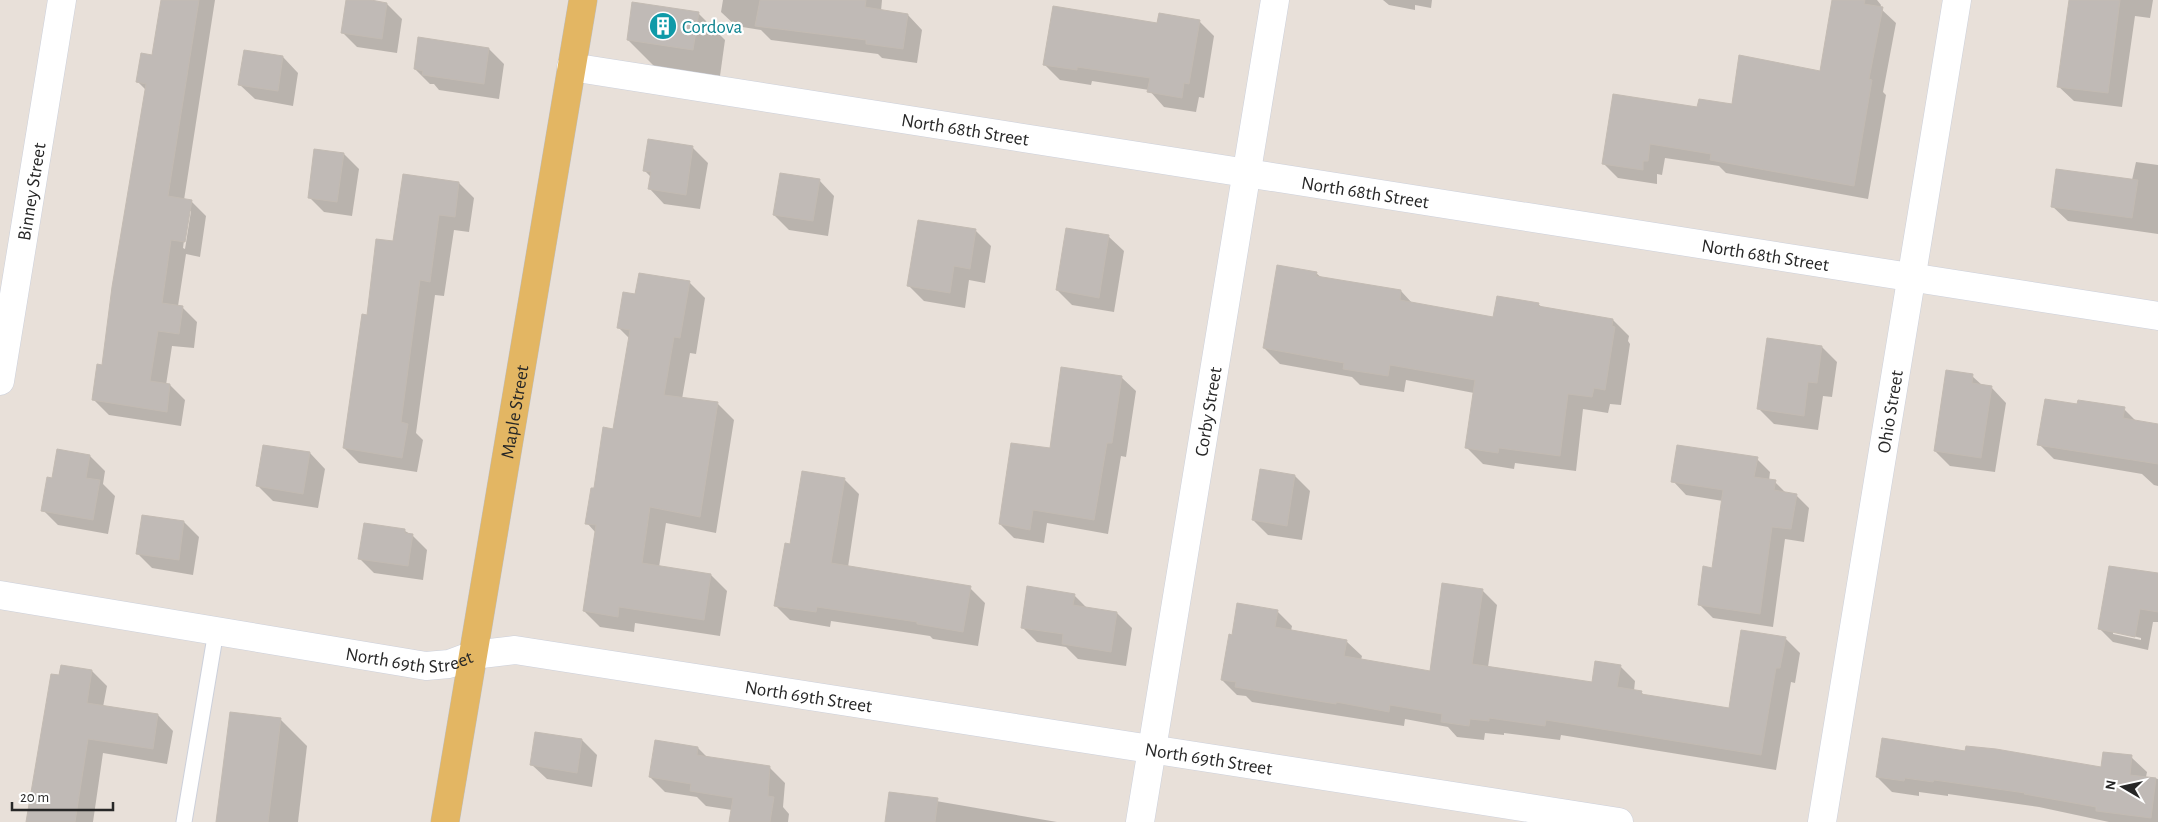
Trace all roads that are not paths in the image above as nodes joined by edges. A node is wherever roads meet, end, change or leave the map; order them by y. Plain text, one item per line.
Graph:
1 (62, 0) edge
2 (582, 0) edge
3 (1274, 0) edge
4 (1957, 0) edge
5 (572, 67) junction
6 (1246, 173) junction
7 (1911, 278) junction
8 (2158, 316) edge
9 (0, 382) edge
10 (0, 595) edge
11 (216, 631) junction
12 (473, 656) junction
13 (1152, 749) junction
14 (184, 822) edge
15 (445, 822) edge
16 (1140, 822) edge
17 (1619, 822) edge
18 (1822, 822) edge

1 - 9 street, Binney Street
2 - 5 main road, Maple Street
3 - 6 street, Corby Street
4 - 7 street, Ohio Street
5 - 6 street, North 68th Street
5 - 12 main road, Maple Street
6 - 7 street, North 68th Street
6 - 13 street, Corby Street
7 - 8 street, North 68th Street
7 - 18 street, Ohio Street
10 - 11 street, North 69th Street
11 - 12 street, North 69th Street
11 - 14 lane
12 - 13 street, North 69th Street
12 - 15 main road, Maple Street
13 - 16 street, Corby Street
13 - 17 street, North 69th Street

